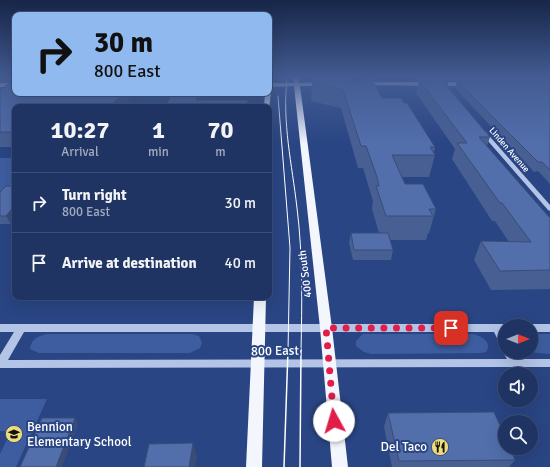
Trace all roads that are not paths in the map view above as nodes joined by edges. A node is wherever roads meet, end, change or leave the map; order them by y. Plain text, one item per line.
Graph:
1 (298, 100) edge
2 (480, 129) edge
3 (550, 209) edge
4 (260, 300) edge
5 (260, 327) junction
6 (0, 328) edge
7 (21, 328) junction
8 (326, 328) junction
9 (498, 328) edge
10 (538, 328) edge
11 (550, 328) edge
12 (512, 359) edge
13 (514, 363) junction
14 (550, 363) edge
15 (0, 364) edge
16 (259, 364) junction
17 (329, 364) junction
18 (254, 467) edge
19 (340, 467) edge

1 - 8 main road, 400 South
2 - 3 street, Linden Avenue
4 - 5 main road
5 - 7 street, 800 East
5 - 8 street, 800 East
5 - 16 main road
6 - 7 street, 800 East
7 - 15 street
8 - 9 street, 800 East
8 - 17 main road, 400 South
10 - 11 street
12 - 13 street
13 - 14 street, 800 East
13 - 17 street, 800 East
15 - 16 street, 800 East
16 - 17 street, 800 East
16 - 18 main road
17 - 19 main road, 400 South

